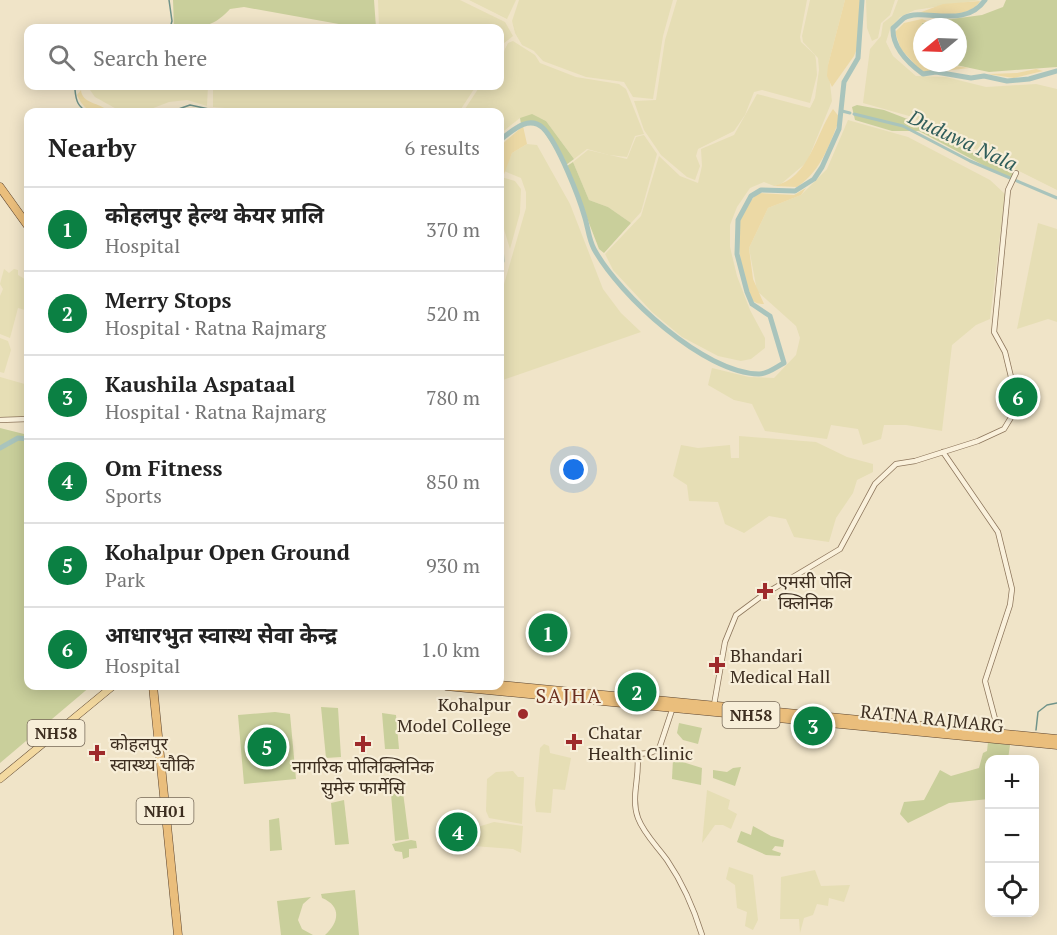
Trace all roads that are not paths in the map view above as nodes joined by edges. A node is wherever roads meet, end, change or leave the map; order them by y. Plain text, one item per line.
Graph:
1 (1016, 173) dead end
2 (0, 187) edge
3 (24, 220) edge
4 (24, 419) edge
5 (0, 420) edge
6 (944, 452) junction
7 (504, 685) edge
8 (108, 690) edge
9 (152, 690) edge
10 (489, 690) edge
11 (714, 705) junction
12 (673, 707) junction
13 (999, 734) junction
14 (1057, 739) edge
15 (1057, 745) edge
16 (0, 779) edge
17 (178, 935) edge
18 (702, 935) edge

1 - 6 street
2 - 3 highway
4 - 5 street
6 - 11 street
6 - 13 street
7 - 11 highway, RATNA RAJMARG / NH58
8 - 16 main road, NH58
9 - 17 highway, NH01
10 - 12 highway, RATNA RAJMARG / NH58
11 - 13 highway, RATNA RAJMARG / NH58
12 - 15 highway, RATNA RAJMARG / NH58
12 - 18 street
13 - 14 highway, RATNA RAJMARG / NH58

